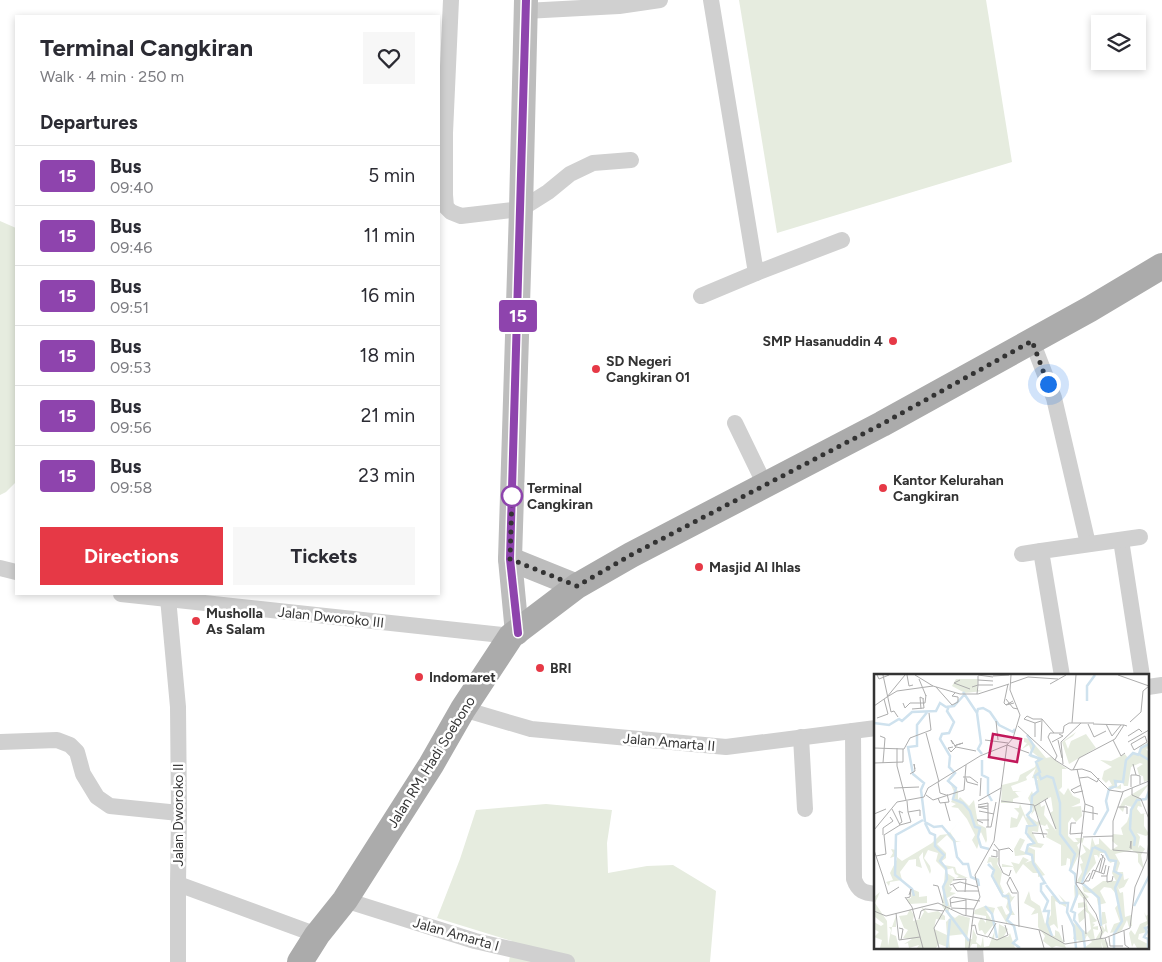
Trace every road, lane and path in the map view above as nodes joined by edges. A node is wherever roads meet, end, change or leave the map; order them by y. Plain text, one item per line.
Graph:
1 (452, 0) edge
2 (660, 0) edge
3 (711, 0) edge
4 (526, 6) edge
5 (631, 160) dead end
6 (521, 209) junction
7 (842, 240) dead end
8 (1162, 266) edge
9 (756, 273) junction
10 (701, 296) dead end
11 (1032, 341) junction
12 (735, 423) dead end
13 (765, 485) junction
14 (1140, 537) dead end
15 (1121, 540) junction
16 (1088, 544) junction
17 (1041, 551) junction
18 (1022, 554) dead end
19 (510, 559) junction
20 (0, 568) edge
21 (15, 572) edge
22 (577, 586) junction
23 (139, 595) edge
24 (168, 598) junction
25 (229, 600) edge
26 (514, 635) junction
27 (1062, 674) edge
28 (1142, 674) edge
29 (464, 709) junction
30 (874, 728) edge
31 (852, 731) junction
32 (801, 737) junction
33 (0, 742) edge
34 (805, 809) dead end
35 (179, 813) junction
36 (178, 884) junction
37 (874, 894) edge
38 (345, 900) junction
39 (317, 936) junction
40 (178, 962) edge
41 (300, 962) edge
42 (567, 962) edge

1 - 6 street
2 - 4 street
3 - 9 street
4 - 6 street
5 - 6 street
6 - 19 street
7 - 9 street
8 - 11 main road, Jalan RM. Hadi Soebono
9 - 10 street
11 - 13 main road, Jalan RM. Hadi Soebono
11 - 16 street
12 - 13 street
13 - 22 main road, Jalan RM. Hadi Soebono
14 - 15 street
15 - 16 street
15 - 28 street
16 - 17 street
17 - 18 street
17 - 27 street
19 - 22 street
19 - 26 street
20 - 21 street
22 - 26 main road, Jalan RM. Hadi Soebono
23 - 24 street, Jalan Dworoko III
24 - 25 street, Jalan Dworoko III
24 - 35 street, Jalan Dworoko II
25 - 26 street, Jalan Dworoko III
26 - 29 main road, Jalan RM. Hadi Soebono
29 - 32 street, Jalan Amarta II
29 - 38 main road, Jalan RM. Hadi Soebono
30 - 31 street, Jalan Amarta II
31 - 32 street, Jalan Amarta II
31 - 37 street
32 - 34 street
33 - 35 street
35 - 36 street, Jalan Dworoko II
36 - 39 street, Jalan Dworoko II
36 - 40 street
38 - 39 main road, Jalan RM. Hadi Soebono
38 - 42 street, Jalan Amarta I
39 - 41 main road, Jalan RM. Hadi Soebono

